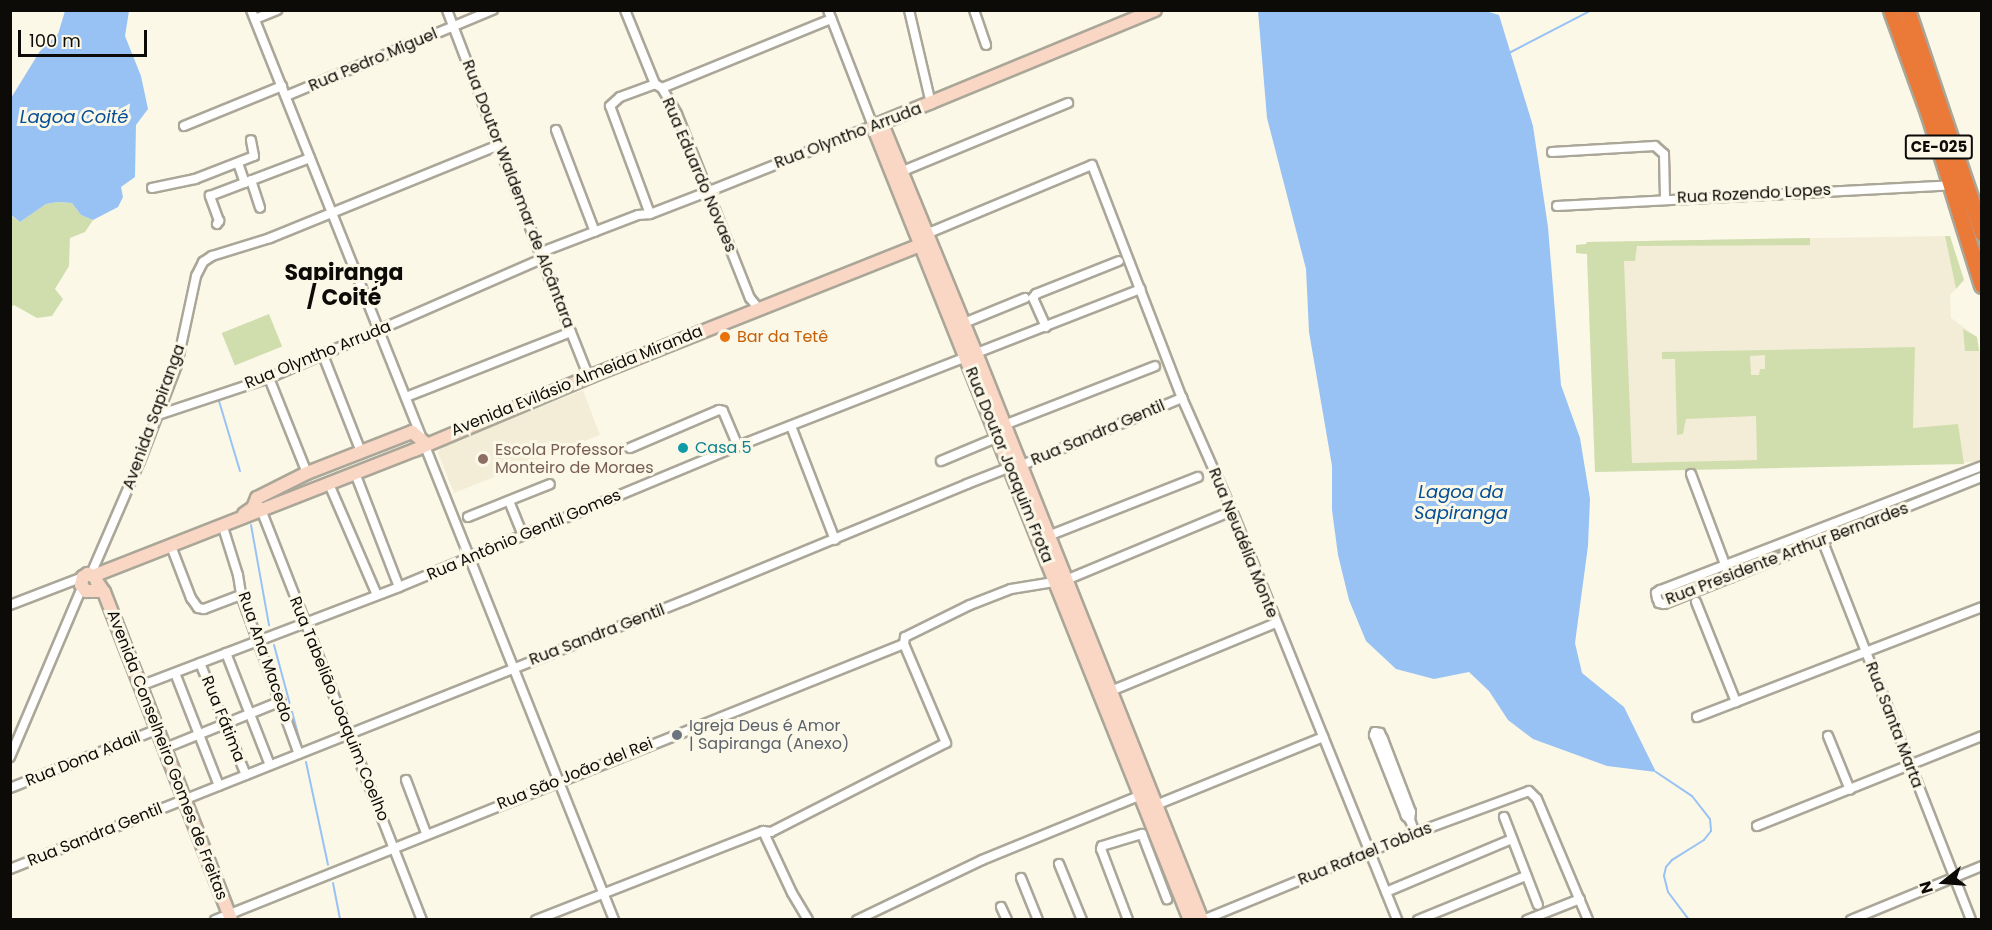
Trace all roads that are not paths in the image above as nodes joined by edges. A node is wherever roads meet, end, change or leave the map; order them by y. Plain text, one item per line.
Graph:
1 (277, 10) edge
2 (447, 10) edge
3 (493, 10) edge
4 (625, 10) edge
5 (909, 10) edge
6 (974, 10) edge
7 (1155, 10) edge
8 (1891, 10) edge
9 (1907, 10) edge
10 (253, 15) edge
11 (830, 15) edge
12 (454, 26) junction
13 (986, 45) dead end
14 (282, 86) junction
15 (658, 86) junction
16 (286, 96) junction
17 (1068, 103) dead end
18 (932, 104) junction
19 (878, 125) junction
20 (184, 126) dead end
21 (556, 130) dead end
22 (251, 140) dead end
23 (499, 145) junction
24 (1552, 152) dead end
25 (310, 158) junction
26 (238, 163) junction
27 (1092, 165) joint
28 (896, 173) junction
29 (248, 182) junction
30 (1952, 185) junction
31 (152, 188) dead end
32 (707, 192) junction
33 (1665, 199) junction
34 (1557, 206) dead end
35 (1978, 207) edge
36 (260, 208) dead end
37 (334, 213) junction
38 (650, 213) junction
39 (217, 225) dead end
40 (595, 231) junction
41 (1982, 233) edge
42 (924, 242) junction
43 (541, 256) junction
44 (1119, 261) dead end
45 (1982, 285) edge
46 (1140, 289) junction
47 (1025, 298) dead end
48 (758, 308) junction
49 (964, 323) junction
50 (1046, 327) junction
51 (379, 332) junction
52 (571, 332) junction
53 (324, 355) junction
54 (971, 355) junction
55 (1155, 366) dead end
56 (591, 376) junction
57 (269, 378) junction
58 (406, 397) junction
59 (1182, 398) junction
60 (158, 415) junction
61 (1004, 425) junction
62 (790, 426) junction
63 (996, 438) junction
64 (425, 443) junction
65 (738, 446) junction
66 (630, 448) dead end
67 (361, 452) junction
68 (941, 461) dead end
69 (1982, 466) edge
70 (1014, 467) junction
71 (307, 473) junction
72 (355, 473) junction
73 (1691, 474) dead end
74 (1198, 477) dead end
75 (1982, 477) edge
76 (329, 484) junction
77 (550, 484) dead end
78 (1905, 496) junction
79 (257, 498) junction
80 (509, 501) junction
81 (1909, 507) junction
82 (261, 511) junction
83 (1232, 511) junction
84 (241, 516) junction
85 (468, 517) dead end
86 (222, 525) junction
87 (1818, 530) junction
88 (523, 535) junction
89 (1048, 536) junction
90 (835, 540) junction
91 (1822, 541) junction
92 (171, 546) junction
93 (470, 557) junction
94 (1726, 565) junction
95 (1731, 578) junction
96 (1060, 580) junction
97 (90, 582) junction
98 (399, 587) junction
99 (241, 595) junction
100 (377, 595) junction
101 (1696, 602) dead end
102 (10, 605) edge
103 (1982, 607) edge
104 (303, 622) junction
105 (1276, 623) junction
106 (258, 638) junction
107 (904, 644) junction
108 (1865, 651) junction
109 (226, 652) junction
110 (200, 663) junction
111 (515, 667) junction
112 (176, 672) junction
113 (141, 686) junction
114 (1105, 693) junction
115 (281, 701) junction
116 (1736, 702) junction
117 (250, 714) junction
118 (1697, 717) dead end
119 (225, 724) junction
120 (156, 730) junction
121 (349, 734) junction
122 (199, 735) junction
123 (1828, 736) dead end
124 (1982, 736) edge
125 (1323, 737) junction
126 (163, 749) junction
127 (299, 754) junction
128 (10, 758) edge
129 (270, 765) junction
130 (1910, 765) junction
131 (246, 775) junction
132 (406, 780) dead end
133 (559, 780) junction
134 (219, 786) junction
135 (10, 788) edge
136 (1850, 790) junction
137 (1145, 793) junction
138 (182, 800) junction
139 (1150, 808) junction
140 (1504, 818) dead end
141 (1410, 820) junction
142 (1757, 826) dead end
143 (763, 831) junction
144 (426, 833) junction
145 (1415, 833) junction
146 (1512, 839) junction
147 (394, 846) junction
148 (1369, 852) junction
149 (1059, 864) dead end
150 (1982, 866) edge
151 (10, 869) edge
152 (1526, 876) junction
153 (1021, 878) dead end
154 (1954, 878) junction
155 (603, 892) junction
156 (1386, 892) junction
157 (1167, 899) dead end
158 (1580, 899) junction
159 (1538, 905) dead end
160 (1001, 907) dead end
161 (230, 917) edge
162 (215, 920) edge
163 (422, 920) edge
164 (536, 920) edge
165 (614, 920) edge
166 (808, 920) edge
167 (857, 920) edge
168 (1007, 920) edge
169 (1038, 920) edge
170 (1082, 920) edge
171 (1128, 920) edge
172 (1190, 920) edge
173 (1203, 920) edge
174 (1397, 920) edge
175 (1418, 920) edge
176 (1527, 920) edge
177 (1588, 920) edge
178 (1851, 920) edge
179 (1971, 920) edge

1 - 10 street
2 - 12 street, Rua Doutor Waldemar de Alcântara
3 - 12 street, Rua Pedro Miguel
4 - 15 street, Rua Eduardo Novaes
5 - 18 street
6 - 13 street
7 - 18 street, Rua Olyntho Arruda
8 - 30 highway, CE-025
9 - 35 highway, CE-025
10 - 14 street
11 - 15 street
11 - 19 street, Rua Doutor Joaquim Frota
12 - 16 street, Rua Pedro Miguel
12 - 23 street, Rua Doutor Waldemar de Alcântara
14 - 16 street
14 - 20 street
15 - 32 street, Rua Eduardo Novaes
15 - 38 street
16 - 25 street
17 - 28 street
18 - 19 street, Rua Olyntho Arruda
19 - 28 street, Rua Doutor Joaquim Frota
19 - 32 street, Rua Olyntho Arruda
21 - 40 street
22 - 26 street
23 - 37 street
23 - 43 street, Rua Doutor Waldemar de Alcântara
24 - 33 street
25 - 29 street
25 - 37 street
26 - 29 street
26 - 31 street
27 - 42 street, Avenida Evilásio Almeida Miranda
27 - 46 street, Rua Neudélia Monte
28 - 42 street, Rua Doutor Joaquim Frota
29 - 36 street
29 - 39 street
30 - 33 street, Rua Rozendo Lopes
30 - 45 highway, CE-025
32 - 38 street, Rua Olyntho Arruda
32 - 48 street, Rua Eduardo Novaes
33 - 34 street, Rua Rozendo Lopes
35 - 41 highway, CE-025
37 - 51 street
37 - 60 street, Avenida Sapiranga
38 - 40 street, Rua Olyntho Arruda
40 - 43 street, Rua Olyntho Arruda
42 - 48 street, Avenida Evilásio Almeida Miranda
42 - 49 street, Rua Doutor Joaquim Frota
42 - 54 street, Rua Doutor Joaquim Frota
43 - 51 street, Rua Olyntho Arruda
43 - 52 street, Rua Doutor Waldemar de Alcântara
44 - 50 street
46 - 50 street, Rua Antônio Gentil Gomes
46 - 59 street, Rua Neudélia Monte
47 - 49 street
48 - 56 street, Avenida Evilásio Almeida Miranda
49 - 54 street, Rua Doutor Joaquim Frota
50 - 54 street, Rua Antônio Gentil Gomes
51 - 53 street, Rua Olyntho Arruda
51 - 58 street
52 - 56 street, Rua Doutor Waldemar de Alcântara
52 - 58 street
53 - 57 street, Rua Olyntho Arruda
53 - 67 street
54 - 61 street, Rua Doutor Joaquim Frota
54 - 62 street, Rua Antônio Gentil Gomes
54 - 63 street, Rua Doutor Joaquim Frota
55 - 61 street
56 - 64 street, Avenida Evilásio Almeida Miranda
57 - 60 street, Rua Olyntho Arruda
57 - 71 street
58 - 64 street
59 - 70 street, Rua Sandra Gentil
59 - 83 street, Rua Neudélia Monte
60 - 97 street, Avenida Sapiranga
61 - 70 street, Rua Doutor Joaquim Frota
62 - 65 street, Rua Antônio Gentil Gomes
62 - 90 street
63 - 68 street
63 - 70 street, Rua Doutor Joaquim Frota
64 - 67 street, Avenida Evilásio Almeida Miranda
64 - 72 street, Avenida Evilásio Almeida Miranda
64 - 93 street
65 - 66 street
65 - 88 street, Rua Antônio Gentil Gomes
67 - 71 street, Avenida Evilásio Almeida Miranda
69 - 78 street, Rua Presidente Arthur Bernardes
70 - 89 street, Rua Doutor Joaquim Frota
70 - 90 street, Rua Sandra Gentil
70 - 96 street, Rua Doutor Joaquim Frota
71 - 79 street, Avenida Evilásio Almeida Miranda
72 - 76 street, Avenida Evilásio Almeida Miranda
72 - 98 street
73 - 94 street
74 - 89 street
75 - 81 street, Rua Presidente Arthur Bernardes
76 - 82 street, Avenida Evilásio Almeida Miranda
76 - 100 street
77 - 80 street
78 - 81 street
78 - 87 street, Rua Presidente Arthur Bernardes
79 - 82 street, Rua Tabelião Joaquim Coelho
79 - 84 street, Avenida Evilásio Almeida Miranda
80 - 85 street
80 - 88 street
81 - 91 street, Rua Presidente Arthur Bernardes
82 - 84 street, Avenida Evilásio Almeida Miranda
82 - 104 street, Rua Tabelião Joaquim Coelho
83 - 96 street, Rua São João del Rei
83 - 105 street, Rua Neudélia Monte
84 - 86 street, Avenida Evilásio Almeida Miranda
86 - 92 street, Avenida Evilásio Almeida Miranda
86 - 99 street, Rua Ana Macedo
87 - 91 street, Rua Santa Marta
87 - 94 street, Rua Presidente Arthur Bernardes
88 - 93 street, Rua Antônio Gentil Gomes
89 - 96 street, Rua Doutor Joaquim Frota
90 - 111 street, Rua Sandra Gentil
91 - 95 street, Rua Presidente Arthur Bernardes
91 - 108 street, Rua Santa Marta
92 - 97 street, Avenida Evilásio Almeida Miranda
92 - 99 street
93 - 98 street, Rua Antônio Gentil Gomes
93 - 111 street
94 - 95 street
94 - 95 street, Rua Presidente Arthur Bernardes
96 - 107 street, Rua São João del Rei
96 - 114 street, Rua Doutor Joaquim Frota
97 - 102 street, Avenida Evilásio Almeida Miranda
97 - 113 street, Avenida Conselheiro Gomes de Freitas
97 - 128 street, Avenida Sapiranga
98 - 100 street, Rua Antônio Gentil Gomes
99 - 106 street, Rua Ana Macedo
100 - 104 street, Rua Antônio Gentil Gomes
101 - 116 street
103 - 108 street
104 - 106 street, Rua Antônio Gentil Gomes
104 - 121 street, Rua Tabelião Joaquim Coelho
105 - 114 street
105 - 125 street, Rua Neudélia Monte
106 - 109 street, Rua Antônio Gentil Gomes
106 - 115 street, Rua Ana Macedo
107 - 133 street, Rua São João del Rei
107 - 143 street
108 - 116 street
108 - 130 street, Rua Santa Marta
109 - 110 street, Rua Antônio Gentil Gomes
109 - 117 street
110 - 112 street, Rua Antônio Gentil Gomes
110 - 119 street, Rua Fátima
111 - 121 street, Rua Sandra Gentil
111 - 133 street
112 - 113 street, Rua Antônio Gentil Gomes
112 - 122 street
113 - 120 street, Avenida Conselheiro Gomes de Freitas
114 - 137 street, Rua Doutor Joaquim Frota
115 - 117 street
115 - 127 street, Rua Ana Macedo
116 - 118 street
117 - 119 street
117 - 129 street
119 - 122 street
119 - 131 street, Rua Fátima
120 - 126 street, Avenida Conselheiro Gomes de Freitas
120 - 135 street, Rua Dona Adail
121 - 127 street, Rua Sandra Gentil
121 - 147 street, Rua Tabelião Joaquim Coelho
122 - 126 street
122 - 134 street
123 - 136 street
124 - 130 street
125 - 139 street
125 - 148 street, Rua Neudélia Monte
126 - 138 street, Avenida Conselheiro Gomes de Freitas
127 - 129 street, Rua Sandra Gentil
129 - 131 street, Rua Sandra Gentil
130 - 136 street
130 - 154 street, Rua Santa Marta
131 - 134 street, Rua Sandra Gentil
132 - 144 street
133 - 144 street, Rua São João del Rei
133 - 155 street
134 - 138 street, Rua Sandra Gentil
136 - 142 street
137 - 139 street, Rua Doutor Joaquim Frota
137 - 167 street
138 - 151 street, Rua Sandra Gentil
138 - 161 street, Avenida Conselheiro Gomes de Freitas
139 - 172 street, Rua Doutor Joaquim Frota
139 - 173 street, Rua Doutor Joaquim Frota
140 - 146 street
141 - 141 street
141 - 145 street
143 - 155 street
143 - 166 street
144 - 147 street, Rua São João del Rei
145 - 148 street, Rua Rafael Tobias
145 - 158 street, Rua Rafael Tobias
146 - 152 street
146 - 156 street
147 - 161 street, Rua São João del Rei
147 - 163 street, Rua Tabelião Joaquim Coelho
148 - 156 street, Rua Neudélia Monte
148 - 173 street, Rua Rafael Tobias
149 - 170 street
150 - 154 street
152 - 159 street
152 - 175 street
153 - 169 street
154 - 178 street
154 - 179 street, Rua Santa Marta
155 - 164 street
155 - 165 street
156 - 174 street, Rua Neudélia Monte
157 - 171 street
158 - 176 street
158 - 177 street
160 - 168 street
161 - 162 street, Rua São João del Rei

